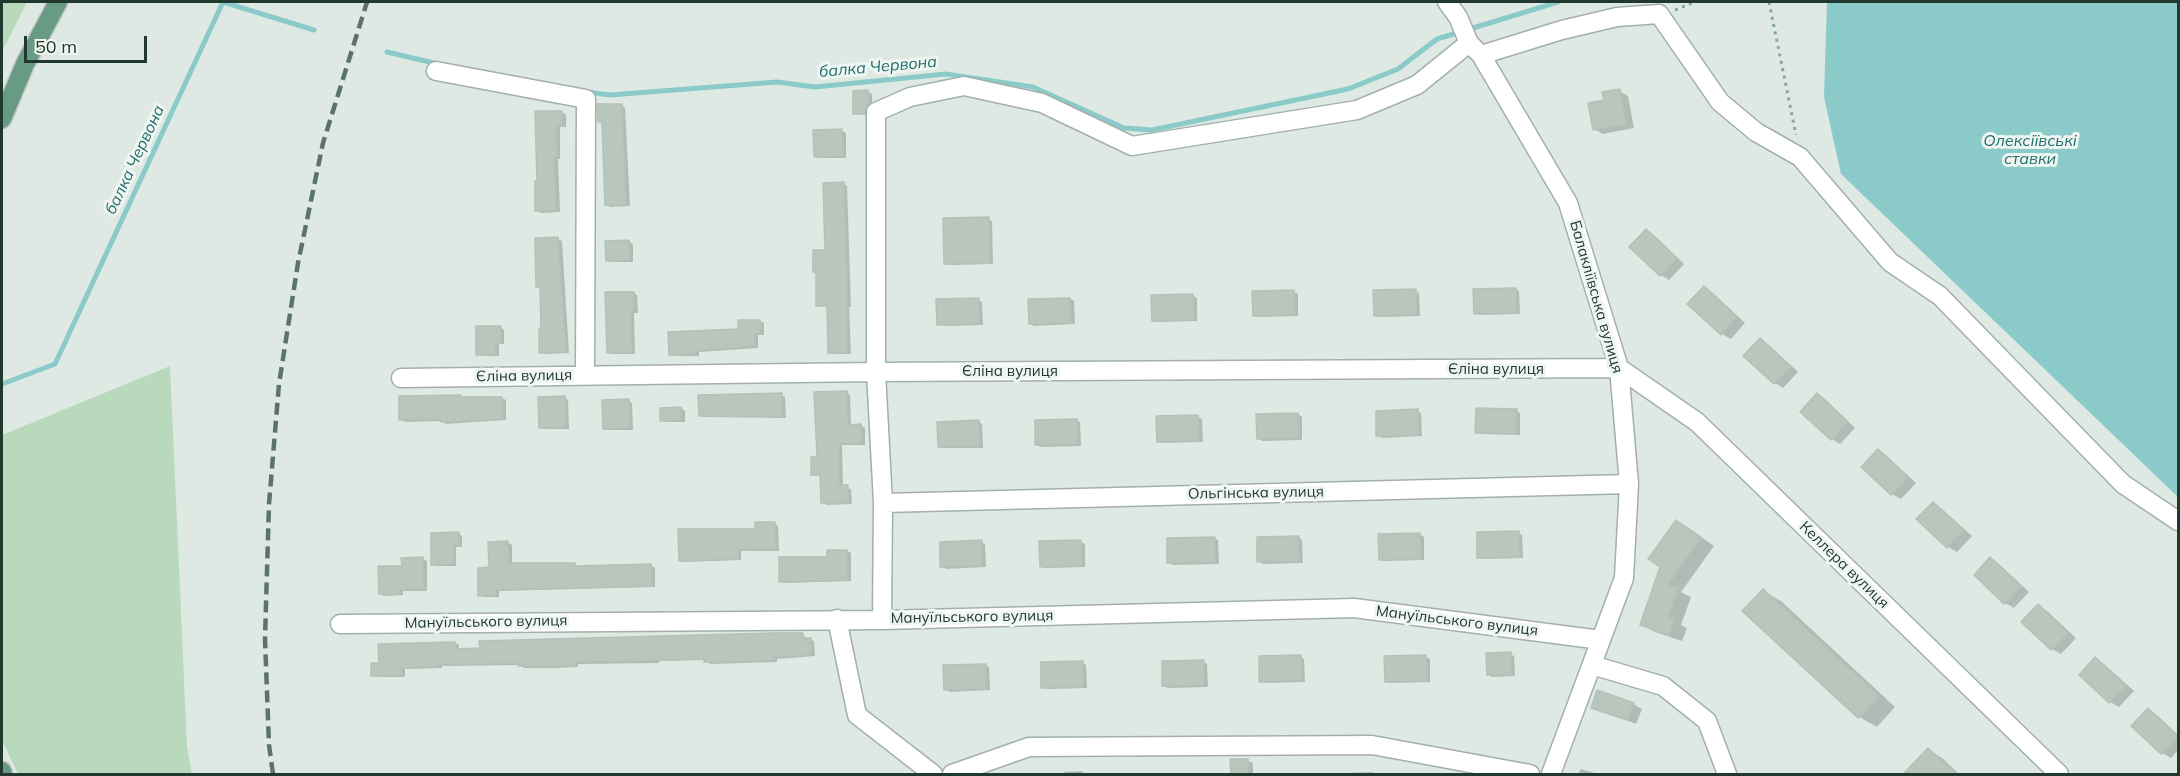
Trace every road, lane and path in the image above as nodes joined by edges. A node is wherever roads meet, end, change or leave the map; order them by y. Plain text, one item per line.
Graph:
1 (58, 2) edge
2 (1447, 2) edge
3 (1769, 2) edge
4 (1457, 9) edge
5 (1475, 49) junction
6 (436, 71) dead end
7 (4, 107) edge
8 (1800, 157) junction
9 (1619, 368) junction
10 (876, 372) junction
11 (585, 374) junction
12 (401, 378) dead end
13 (1629, 484) junction
14 (883, 502) junction
15 (2178, 521) edge
16 (837, 618) junction
17 (882, 620) junction
18 (340, 624) dead end
19 (1601, 640) junction
20 (1592, 665) junction
21 (933, 774) edge
22 (952, 774) edge
23 (1530, 774) edge
24 (1551, 774) edge
25 (1727, 774) edge
26 (2060, 774) edge

1 - 7 main road
2 - 4 street, Балакліївська вулиця
3 - 8 path
4 - 5 street, Балакліївська вулиця
5 - 8 street
5 - 9 street, Балакліївська вулиця
5 - 10 street
6 - 11 street
8 - 15 street
9 - 10 street, Єліна вулиця
9 - 13 street, Балакліївська вулиця
9 - 26 street, Келлера вулиця
10 - 11 street, Єліна вулиця
10 - 14 street
11 - 12 street, Єліна вулиця
13 - 14 street, Ольгінська вулиця
13 - 19 street, Балакліївська вулиця
14 - 17 street
16 - 17 street, Мануїльського вулиця
16 - 18 street, Мануїльського вулиця
16 - 21 street
17 - 19 street, Мануїльського вулиця
19 - 20 street, Балакліївська вулиця
20 - 24 street, Балакліївська вулиця
20 - 25 street
22 - 23 street

